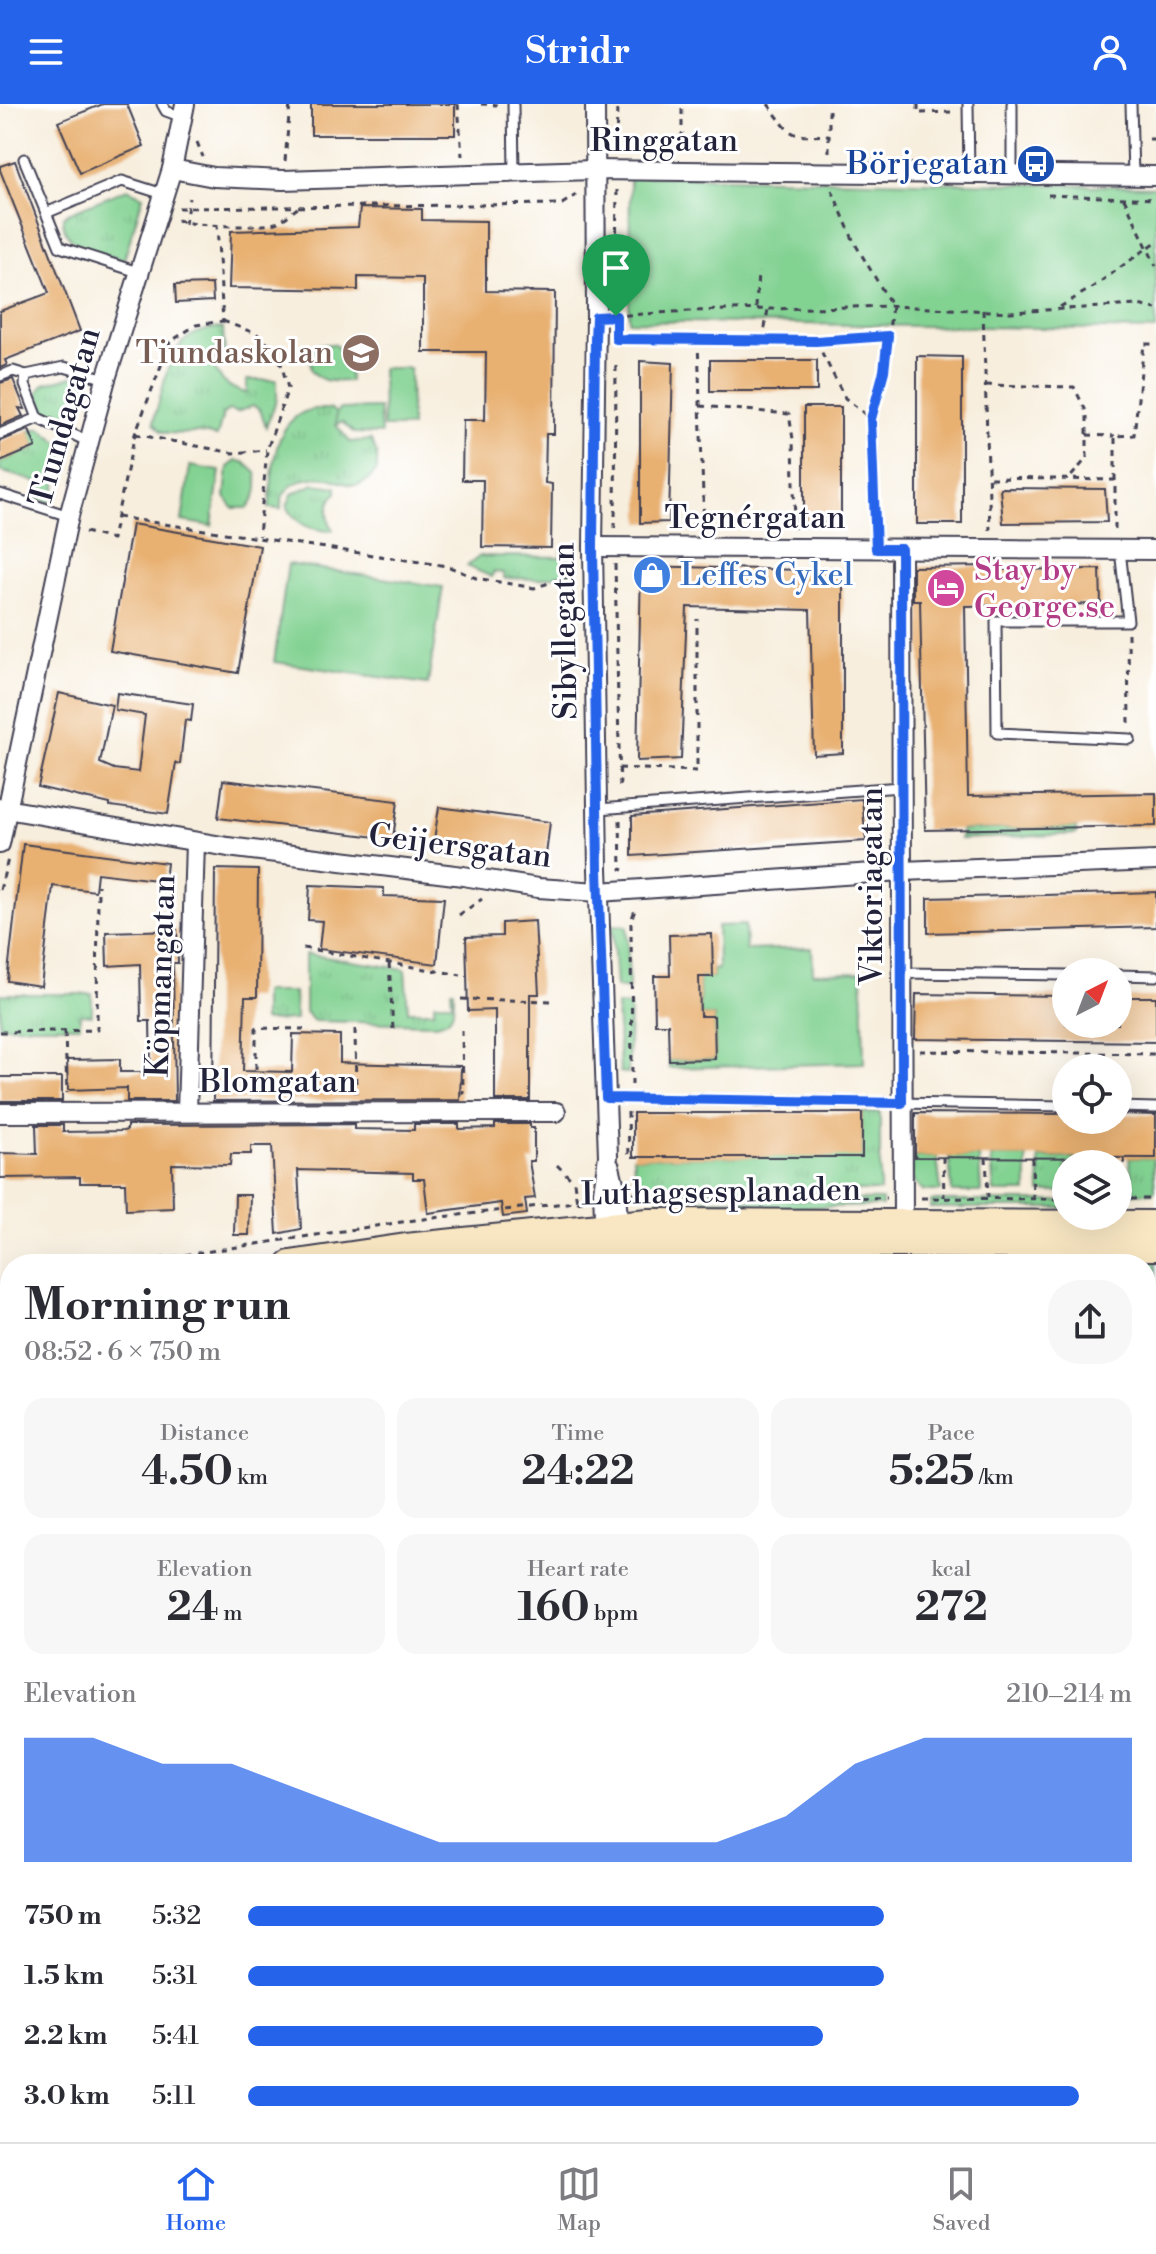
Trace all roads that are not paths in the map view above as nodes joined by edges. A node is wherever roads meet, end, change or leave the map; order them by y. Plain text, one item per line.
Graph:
1 (162, 104) edge
2 (513, 104) edge
3 (595, 104) edge
4 (1012, 104) edge
5 (1131, 104) edge
6 (968, 108) edge
7 (183, 111) edge
8 (24, 159) dead end
9 (172, 169) junction
10 (514, 173) junction
11 (969, 174) junction
12 (1012, 174) junction
13 (1133, 176) junction
14 (1156, 176) edge
15 (594, 177) junction
16 (169, 201) junction
17 (46, 213) junction
18 (138, 272) junction
19 (26, 375) junction
20 (0, 376) edge
21 (106, 379) junction
22 (38, 418) junction
23 (0, 434) edge
24 (89, 442) junction
25 (0, 494) edge
26 (74, 523) junction
27 (593, 547) junction
28 (901, 549) junction
29 (1118, 550) junction
30 (1156, 550) edge
31 (1130, 739) road end
32 (901, 787) junction
33 (4, 808) edge
34 (598, 809) junction
35 (195, 842) junction
36 (0, 844) edge
37 (1156, 861) edge
38 (902, 871) junction
39 (599, 892) junction
40 (902, 973) junction
41 (1052, 975) edge
42 (1132, 975) edge
43 (1156, 976) edge
44 (606, 1098) junction
45 (902, 1103) junction
46 (1052, 1106) edge
47 (1132, 1107) edge
48 (1156, 1108) edge
49 (187, 1112) junction
50 (556, 1112) dead end
51 (0, 1113) edge
52 (903, 1210) junction
53 (1156, 1224) edge
54 (612, 1246) edge
55 (1156, 1247) edge
56 (358, 1254) edge
57 (515, 1254) edge

1 - 7 lane
2 - 10 lane
3 - 15 street, Sibyllegatan
4 - 12 lane
5 - 13 lane
6 - 11 lane
7 - 9 street, Tiundagatan
8 - 17 lane
9 - 10 street, Ringgatan
9 - 16 street, Tiundagatan
10 - 15 street, Ringgatan
11 - 12 street, Ringgatan
11 - 15 street, Ringgatan
12 - 13 street, Ringgatan
13 - 14 street, Ringgatan
15 - 27 street, Sibyllegatan
16 - 17 lane
16 - 18 street, Tiundagatan
17 - 18 lane
18 - 21 street, Tiundagatan
19 - 20 lane
19 - 21 lane
19 - 22 lane
21 - 24 street, Tiundagatan
22 - 23 lane
22 - 24 lane
24 - 26 street, Tiundagatan
25 - 26 lane
26 - 33 street, Tiundagatan
27 - 28 street, Tegnérgatan
27 - 34 street, Sibyllegatan
28 - 29 street, Tegnérgatan
28 - 32 street, Viktoriagatan
29 - 30 street, Tegnérgatan
29 - 31 lane
32 - 34 lane
32 - 38 street, Viktoriagatan
33 - 35 street, Geijersgatan
33 - 36 street, Tiundagatan
34 - 39 street, Sibyllegatan
35 - 39 street, Geijersgatan
35 - 49 street, Köpmangatan
37 - 38 street, Geijersgatan
38 - 39 street, Geijersgatan
38 - 40 street, Viktoriagatan
39 - 44 street, Sibyllegatan
40 - 41 lane
40 - 45 street, Viktoriagatan
42 - 43 lane
44 - 45 lane
44 - 54 street, Sibyllegatan
45 - 46 lane
45 - 52 street, Viktoriagatan
47 - 48 lane
49 - 50 street, Blomgatan
49 - 51 street, Blomgatan
52 - 53 main road, Luthagsesplanaden
52 - 54 main road, Luthagsesplanaden
54 - 55 main road, Luthagsesplanaden
54 - 56 main road, Luthagsesplanaden
54 - 57 main road, Luthagsesplanaden

